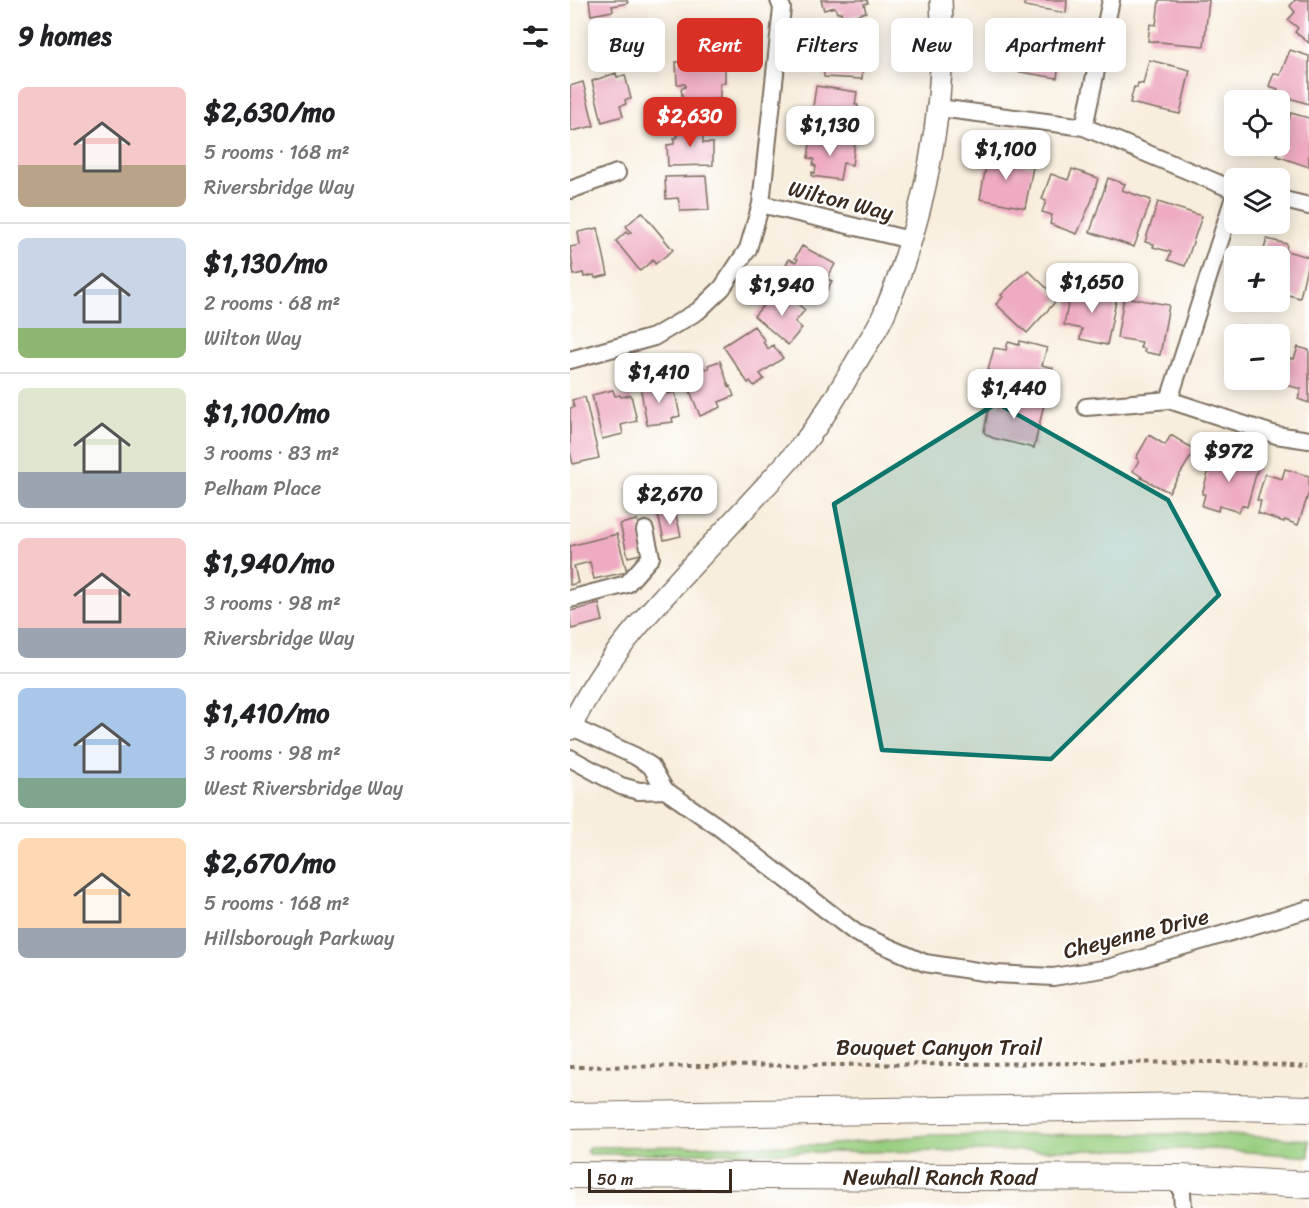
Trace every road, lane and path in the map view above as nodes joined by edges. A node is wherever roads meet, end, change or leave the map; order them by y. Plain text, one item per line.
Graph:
1 (779, 0) edge
2 (941, 0) edge
3 (1112, 0) edge
4 (939, 108) junction
5 (1084, 127) junction
6 (617, 173) dead end
7 (1224, 186) edge
8 (570, 190) edge
9 (1290, 201) edge
10 (761, 204) junction
11 (1309, 206) edge
12 (1224, 228) edge
13 (910, 240) junction
14 (570, 360) edge
15 (1169, 400) junction
16 (1086, 407) dead end
17 (1309, 440) edge
18 (645, 530) dead end
19 (570, 599) edge
20 (570, 727) edge
21 (570, 758) edge
22 (665, 790) junction
23 (1309, 909) edge
24 (570, 1067) edge
25 (1309, 1067) edge
26 (1309, 1109) edge
27 (570, 1116) edge
28 (570, 1175) edge
29 (1182, 1178) junction
30 (1309, 1185) edge
31 (1183, 1208) edge

1 - 10 street
2 - 4 street
3 - 5 street
4 - 5 street
4 - 13 street
5 - 7 street
6 - 8 street
9 - 11 street
10 - 13 street, Wilton Way
10 - 14 street
12 - 15 street
13 - 20 street
15 - 16 street
15 - 17 street
18 - 19 street
20 - 22 street, Cheyenne Drive
21 - 22 street
22 - 23 street, Cheyenne Drive
24 - 25 path, Bouquet Canyon Trail
26 - 27 main road
28 - 29 main road, Newhall Ranch Road
29 - 30 main road, Newhall Ranch Road
29 - 31 street

